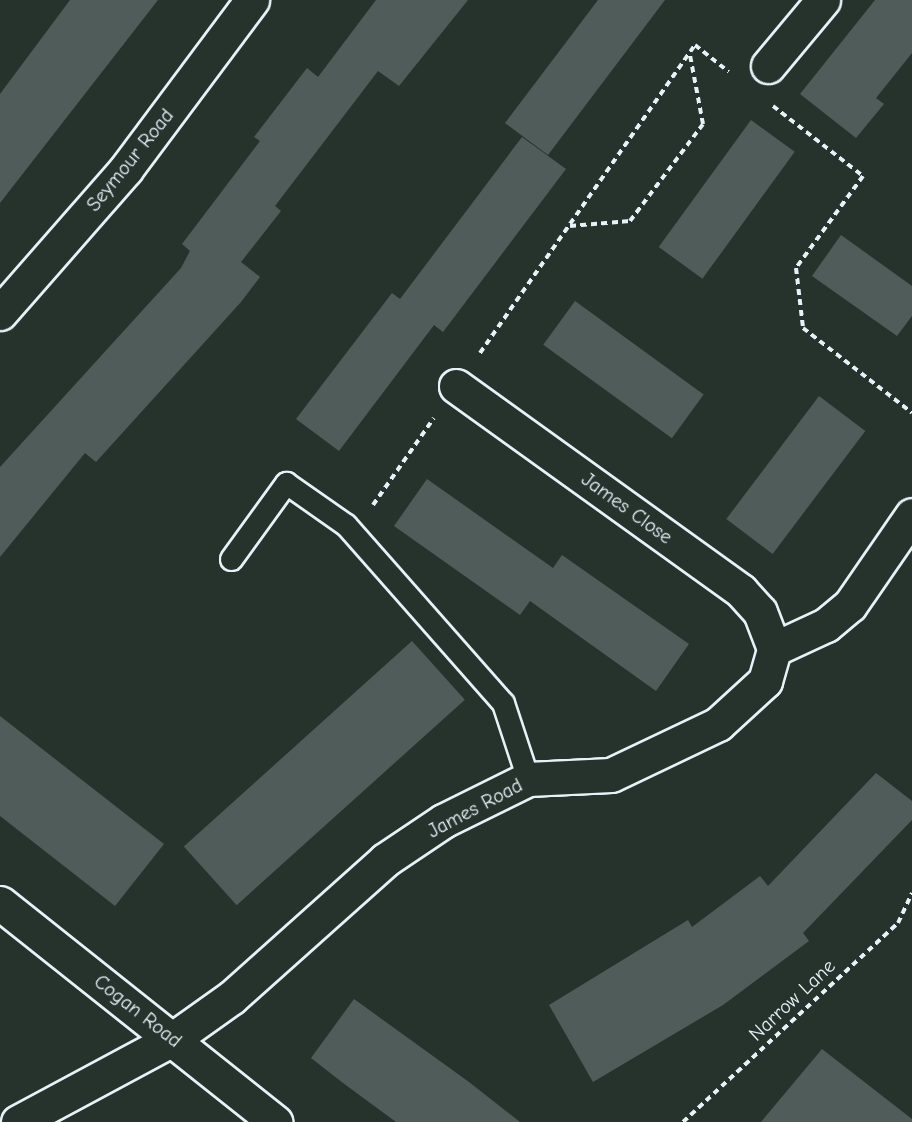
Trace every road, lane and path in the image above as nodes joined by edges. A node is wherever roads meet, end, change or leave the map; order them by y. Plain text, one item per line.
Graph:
1 (252, 0) edge
2 (823, 0) edge
3 (690, 55) junction
4 (768, 66) dead end
5 (732, 74) dead end
6 (770, 103) dead end
7 (569, 226) junction
8 (0, 313) edge
9 (456, 386) junction
10 (912, 413) edge
11 (912, 514) edge
12 (353, 532) junction
13 (231, 559) dead end
14 (774, 649) junction
15 (528, 779) junction
16 (912, 894) edge
17 (0, 903) edge
18 (173, 1038) junction
19 (18, 1122) edge
20 (275, 1122) edge
21 (683, 1122) edge

1 - 8 street, Seymour Road
2 - 4 street
3 - 5 path
3 - 7 path
3 - 7 path
6 - 10 path
7 - 9 path
9 - 12 path
9 - 14 street, James Close
11 - 14 street
12 - 13 lane
12 - 15 lane
14 - 15 street, James Road
15 - 18 street, James Road
16 - 21 path, Narrow Lane
17 - 18 street, Cogan Road
18 - 19 street, James Road
18 - 20 street, Cogan Road

